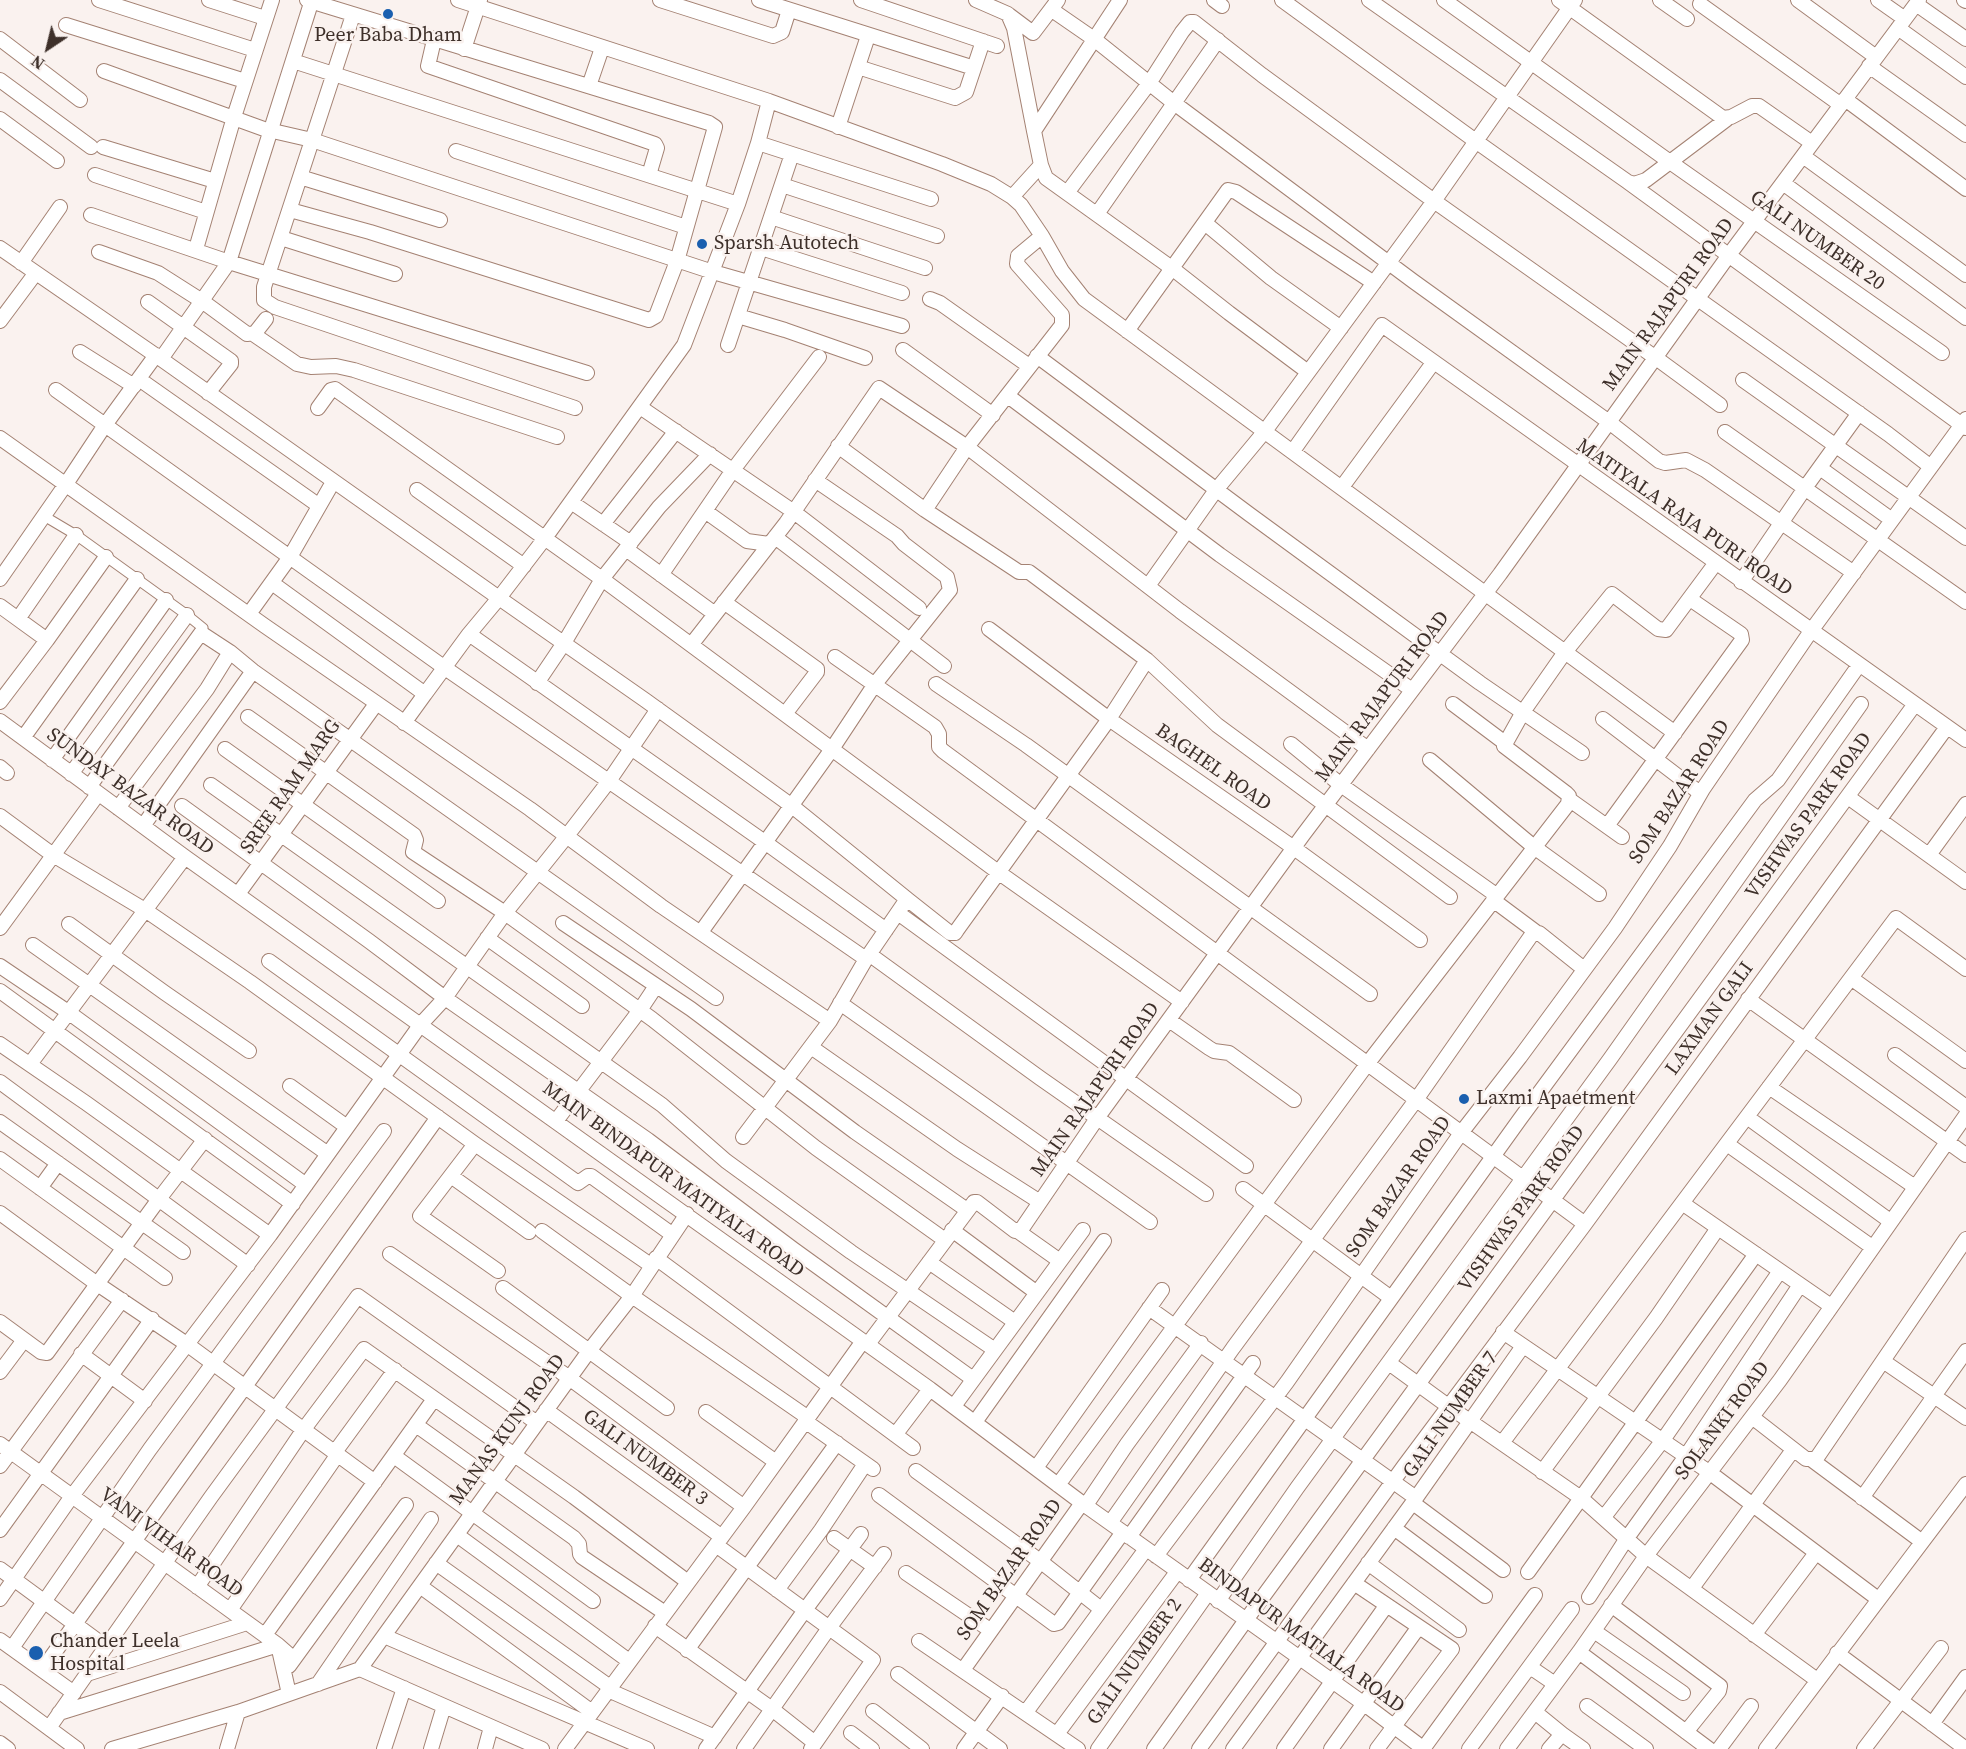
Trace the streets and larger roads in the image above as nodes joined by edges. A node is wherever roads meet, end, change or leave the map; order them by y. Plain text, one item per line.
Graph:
1 (99, 0) edge
2 (209, 0) edge
3 (272, 0) edge
4 (310, 0) edge
5 (458, 0) edge
6 (660, 0) edge
7 (759, 0) edge
8 (861, 0) edge
9 (976, 0) edge
10 (1120, 0) edge
11 (1282, 0) edge
12 (1369, 0) edge
13 (1444, 0) edge
14 (1660, 0) edge
15 (1798, 0) edge
16 (1878, 0) edge
17 (1917, 2) edge
18 (479, 3) edge
19 (1568, 3) edge
20 (1700, 4) dead end
21 (1055, 5) edge
22 (789, 10) junction
23 (1008, 14) junction
24 (353, 15) junction
25 (265, 18) junction
26 (1687, 19) dead end
27 (1901, 24) junction
28 (66, 25) dead end
29 (868, 36) junction
30 (0, 39) edge
31 (1094, 39) junction
32 (1966, 39) edge
33 (434, 40) junction
34 (1218, 40) junction
35 (983, 41) junction
36 (997, 46) dead end
37 (602, 48) junction
38 (464, 49) junction
39 (255, 50) junction
40 (293, 61) junction
41 (1872, 62) junction
42 (1532, 63) junction
43 (858, 67) junction
44 (974, 68) junction
45 (104, 71) dead end
46 (333, 74) junction
47 (1966, 77) edge
48 (0, 80) edge
49 (245, 81) junction
50 (1149, 82) junction
51 (589, 86) junction
52 (1509, 96) junction
53 (80, 100) dead end
54 (769, 101) junction
55 (1843, 102) junction
56 (1174, 103) junction
57 (234, 117) junction
58 (0, 119) edge
59 (1727, 119) junction
60 (838, 127) junction
61 (271, 131) junction
62 (1034, 131) junction
63 (1966, 135) edge
64 (312, 140) junction
65 (1477, 142) junction
66 (758, 143) junction
67 (1812, 143) junction
68 (456, 151) dead end
69 (792, 154) junction
70 (1803, 156) junction
71 (57, 161) dead end
72 (1670, 162) junction
73 (1041, 165) junction
74 (95, 175) dead end
75 (649, 175) junction
76 (300, 177) junction
77 (215, 181) junction
78 (1629, 182) junction
79 (1783, 183) junction
80 (782, 185) junction
81 (1966, 189) edge
82 (698, 191) junction
83 (1067, 193) junction
84 (1012, 197) junction
85 (931, 199) dead end
86 (1434, 201) junction
87 (738, 204) junction
88 (60, 207) dead end
89 (290, 210) junction
90 (206, 212) junction
91 (91, 214) dead end
92 (1097, 214) junction
93 (771, 217) junction
94 (440, 220) dead end
95 (1755, 221) junction
96 (1205, 223) junction
97 (686, 227) junction
98 (937, 236) dead end
99 (1042, 236) junction
100 (280, 238) junction
101 (761, 248) junction
102 (196, 249) junction
103 (0, 250) edge
104 (99, 252) dead end
105 (1729, 255) junction
106 (677, 261) junction
107 (229, 262) junction
108 (21, 263) junction
109 (1388, 263) junction
110 (925, 268) dead end
111 (1173, 269) junction
112 (713, 272) junction
113 (35, 274) junction
114 (269, 274) junction
115 (396, 274) dead end
116 (1966, 275) edge
117 (748, 282) junction
118 (1374, 283) junction
119 (902, 294) dead end
120 (1699, 298) junction
121 (930, 299) dead end
122 (202, 301) junction
123 (148, 302) dead end
124 (738, 316) junction
125 (1966, 318) edge
126 (266, 319) dead end
127 (0, 321) edge
128 (902, 326) dead end
129 (183, 327) junction
130 (1341, 328) junction
131 (1127, 331) junction
132 (253, 334) junction
133 (728, 345) dead end
134 (903, 350) dead end
135 (80, 352) dead end
136 (1942, 353) dead end
137 (158, 357) junction
138 (819, 357) dead end
139 (865, 358) dead end
140 (1656, 358) junction
141 (1033, 361) junction
142 (1433, 363) junction
143 (1308, 372) junction
144 (587, 373) dead end
145 (1743, 380) dead end
146 (137, 382) junction
147 (56, 390) dead end
148 (208, 393) junction
149 (1008, 396) junction
150 (1720, 405) dead end
151 (640, 407) junction
152 (318, 408) dead end
153 (575, 408) dead end
154 (1859, 413) junction
155 (993, 415) junction
156 (1609, 422) junction
157 (1965, 424) edge
158 (105, 425) junction
159 (676, 431) junction
160 (1265, 431) junction
161 (1725, 432) dead end
162 (557, 437) dead end
163 (0, 438) edge
164 (838, 446) junction
165 (1836, 446) junction
166 (967, 447) junction
167 (1293, 451) junction
168 (710, 454) junction
169 (1577, 466) junction
170 (1931, 467) junction
171 (1820, 468) junction
172 (733, 470) junction
173 (815, 480) junction
174 (333, 482) junction
175 (66, 484) junction
176 (1342, 488) junction
177 (1805, 488) junction
178 (417, 490) dead end
179 (1216, 490) junction
180 (1908, 498) junction
181 (571, 502) junction
182 (318, 505) junction
183 (925, 510) junction
184 (705, 511) junction
185 (794, 512) junction
186 (44, 516) junction
187 (1892, 520) junction
188 (1780, 523) junction
189 (603, 524) junction
190 (1188, 530) junction
191 (76, 535) junction
192 (545, 538) junction
193 (1966, 538) edge
194 (1878, 540) junction
195 (772, 541) junction
196 (628, 546) junction
197 (106, 557) junction
198 (290, 557) junction
199 (1715, 564) junction
200 (524, 566) junction
201 (1854, 573) junction
202 (661, 575) junction
203 (0, 579) edge
204 (137, 579) junction
205 (602, 579) junction
206 (1741, 582) junction
207 (272, 584) junction
208 (1148, 585) junction
209 (1485, 593) junction
210 (499, 598) junction
211 (1690, 599) junction
212 (166, 600) junction
213 (724, 602) junction
214 (1966, 602) edge
215 (0, 606) edge
216 (919, 608) dead end
217 (249, 614) junction
218 (715, 614) junction
219 (187, 615) junction
220 (18, 619) junction
221 (989, 629) dead end
222 (1811, 631) junction
223 (201, 633) junction
224 (469, 634) junction
225 (47, 640) junction
226 (911, 640) junction
227 (564, 644) junction
228 (691, 645) junction
229 (230, 652) junction
230 (1565, 652) junction
231 (1439, 653) junction
232 (835, 657) dead end
233 (1147, 660) junction
234 (1859, 665) junction
235 (944, 666) dead end
236 (444, 668) junction
237 (253, 672) junction
238 (537, 683) junction
239 (875, 684) junction
240 (936, 684) dead end
241 (1412, 690) junction
242 (425, 694) junction
243 (0, 702) edge
244 (376, 704) junction
245 (1454, 704) dead end
246 (1861, 704) dead end
247 (1915, 704) junction
248 (658, 709) junction
249 (1523, 712) junction
250 (785, 714) junction
251 (248, 717) dead end
252 (1109, 719) junction
253 (1602, 719) dead end
254 (0, 721) edge
255 (404, 723) junction
256 (1947, 727) junction
257 (1675, 733) junction
258 (23, 738) junction
259 (349, 739) junction
260 (1966, 740) edge
261 (1505, 743) junction
262 (1291, 744) dead end
263 (631, 748) junction
264 (1368, 748) junction
265 (225, 749) dead end
266 (832, 749) junction
267 (1582, 753) dead end
268 (52, 760) junction
269 (1430, 760) dead end
270 (1656, 760) junction
271 (325, 773) junction
272 (71, 774) junction
273 (1068, 776) junction
274 (609, 781) junction
275 (211, 785) dead end
276 (1341, 785) junction
277 (93, 790) junction
278 (1700, 794) junction
279 (1848, 797) junction
280 (1570, 800) junction
281 (1966, 804) edge
282 (303, 805) junction
283 (182, 806) dead end
284 (792, 806) junction
285 (1326, 807) junction
286 (118, 808) junction
287 (0, 816) edge
288 (1037, 819) junction
289 (1880, 820) junction
290 (143, 826) junction
291 (1607, 826) junction
292 (282, 835) junction
293 (566, 837) junction
294 (1622, 837) dead end
295 (766, 843) junction
296 (1534, 847) junction
297 (1294, 848) junction
298 (53, 855) junction
299 (1929, 855) junction
300 (185, 857) junction
301 (261, 864) junction
302 (999, 872) junction
303 (537, 873) junction
304 (742, 875) junction
305 (1966, 882) edge
306 (238, 894) junction
307 (1599, 894) dead end
308 (1450, 897) dead end
309 (1495, 898) junction
310 (907, 899) junction
311 (438, 901) dead end
312 (1250, 908) junction
313 (145, 910) junction
314 (898, 912) junction
315 (504, 913) junction
316 (563, 923) dead end
317 (69, 924) dead end
318 (0, 928) edge
319 (886, 930) junction
320 (1536, 932) junction
321 (701, 933) junction
322 (487, 938) junction
323 (1420, 940) dead end
324 (33, 945) dead end
325 (112, 953) junction
326 (1218, 953) junction
327 (868, 957) junction
328 (269, 961) dead end
329 (0, 966) edge
330 (467, 966) junction
331 (1584, 969) junction
332 (1966, 969) edge
333 (1851, 978) junction
334 (89, 984) junction
335 (656, 986) junction
336 (0, 991) edge
337 (1370, 994) dead end
338 (445, 998) junction
339 (716, 998) dead end
340 (1749, 999) junction
341 (1182, 1002) junction
342 (840, 1003) junction
343 (582, 1006) dead end
344 (640, 1010) junction
345 (68, 1012) junction
346 (1169, 1020) junction
347 (830, 1021) junction
348 (421, 1024) junction
349 (54, 1031) junction
350 (1806, 1039) junction
351 (0, 1044) edge
352 (811, 1047) junction
353 (249, 1051) dead end
354 (1895, 1055) dead end
355 (399, 1056) junction
356 (1966, 1061) edge
357 (602, 1062) junction
358 (1368, 1063) junction
359 (30, 1064) junction
360 (383, 1078) junction
361 (1127, 1078) junction
362 (785, 1081) junction
363 (0, 1082) edge
364 (290, 1086) dead end
365 (1769, 1087) junction
366 (578, 1093) junction
367 (1294, 1100) dead end
368 (1416, 1100) junction
369 (1966, 1107) edge
370 (765, 1109) junction
371 (1966, 1115) edge
372 (438, 1117) junction
373 (1098, 1117) junction
374 (1747, 1117) junction
375 (556, 1121) junction
376 (0, 1122) edge
377 (347, 1127) junction
378 (384, 1131) dead end
379 (1461, 1133) junction
380 (743, 1137) dead end
381 (205, 1139) junction
382 (1947, 1141) junction
383 (475, 1144) junction
384 (1727, 1144) junction
385 (328, 1154) junction
386 (1966, 1155) edge
387 (1493, 1157) junction
388 (0, 1159) edge
389 (58, 1163) junction
390 (1067, 1164) junction
391 (1246, 1166) dead end
392 (181, 1170) junction
393 (451, 1176) junction
394 (1522, 1178) junction
395 (306, 1185) junction
396 (1915, 1187) junction
397 (40, 1188) junction
398 (1243, 1189) dead end
399 (1206, 1194) dead end
400 (159, 1199) junction
401 (1552, 1200) junction
402 (1040, 1202) junction
403 (1682, 1203) junction
404 (293, 1204) junction
405 (1265, 1204) junction
406 (967, 1210) junction
407 (0, 1213) edge
408 (687, 1214) junction
409 (1890, 1221) junction
410 (1150, 1222) dead end
411 (142, 1223) junction
412 (1585, 1224) junction
413 (1718, 1228) junction
414 (1083, 1230) dead end
415 (1019, 1232) junction
416 (270, 1235) junction
417 (672, 1235) junction
418 (948, 1235) junction
419 (1966, 1239) edge
420 (1313, 1240) junction
421 (1104, 1241) dead end
422 (1872, 1247) junction
423 (123, 1248) junction
424 (183, 1252) dead end
425 (390, 1254) dead end
426 (1756, 1254) junction
427 (1060, 1261) junction
428 (654, 1262) junction
429 (928, 1262) junction
430 (248, 1265) junction
431 (498, 1271) dead end
432 (1780, 1271) junction
433 (1361, 1276) junction
434 (165, 1278) dead end
435 (97, 1284) junction
436 (1800, 1285) junction
437 (503, 1288) dead end
438 (908, 1290) junction
439 (1162, 1290) dead end
440 (1037, 1293) junction
441 (632, 1296) junction
442 (1391, 1298) junction
443 (122, 1300) junction
444 (1831, 1306) junction
445 (1149, 1308) junction
446 (888, 1317) junction
447 (152, 1319) junction
448 (1016, 1322) junction
449 (0, 1323) edge
450 (1175, 1326) junction
451 (1503, 1332) junction
452 (24, 1340) junction
453 (866, 1343) junction
454 (1201, 1343) junction
455 (188, 1345) junction
456 (1523, 1346) junction
457 (994, 1350) junction
458 (589, 1351) junction
459 (1966, 1351) edge
460 (81, 1354) junction
461 (1883, 1361) junction
462 (1224, 1362) junction
463 (1253, 1363) dead end
464 (1389, 1363) junction
465 (213, 1364) junction
466 (395, 1370) junction
467 (1558, 1370) junction
468 (0, 1372) edge
469 (111, 1376) junction
470 (1244, 1376) junction
471 (569, 1379) junction
472 (973, 1379) junction
473 (1418, 1385) junction
474 (244, 1386) junction
475 (830, 1386) junction
476 (930, 1389) junction
477 (1934, 1395) junction
478 (1275, 1397) junction
479 (1599, 1397) junction
480 (434, 1399) junction
481 (145, 1401) junction
482 (954, 1406) junction
483 (1448, 1407) junction
484 (275, 1408) junction
485 (667, 1408) dead end
486 (546, 1410) junction
487 (706, 1412) dead end
488 (1752, 1417) junction
489 (1966, 1418) edge
490 (806, 1419) junction
491 (1305, 1419) junction
492 (1469, 1421) junction
493 (975, 1422) junction
494 (1636, 1422) junction
495 (537, 1423) junction
496 (416, 1425) junction
497 (304, 1430) junction
498 (895, 1435) junction
499 (1333, 1438) junction
500 (1663, 1440) junction
501 (837, 1443) junction
502 (1502, 1443) junction
503 (5, 1448) edge
504 (913, 1448) dead end
505 (1793, 1450) junction
506 (336, 1453) junction
507 (394, 1456) junction
508 (514, 1456) junction
509 (1686, 1456) junction
510 (1812, 1460) junction
511 (1363, 1461) junction
512 (776, 1462) junction
513 (0, 1466) edge
514 (1036, 1468) junction
515 (916, 1471) dead end
516 (1542, 1472) junction
517 (1709, 1472) junction
518 (41, 1474) junction
519 (1393, 1481) junction
520 (375, 1482) junction
521 (494, 1482) junction
522 (1966, 1484) edge
523 (1058, 1485) junction
524 (879, 1495) dead end
525 (72, 1496) junction
526 (1581, 1498) junction
527 (1863, 1498) junction
528 (1414, 1501) junction
529 (1084, 1504) junction
530 (406, 1505) dead end
531 (1753, 1505) junction
532 (744, 1507) junction
533 (473, 1512) junction
534 (102, 1517) junction
535 (1604, 1517) junction
536 (431, 1519) dead end
537 (1110, 1523) junction
538 (1394, 1528) junction
539 (0, 1530) edge
540 (861, 1534) dead end
541 (1126, 1534) junction
542 (457, 1535) junction
543 (834, 1538) dead end
544 (1627, 1538) junction
545 (134, 1541) junction
546 (719, 1541) junction
547 (1921, 1541) junction
548 (850, 1550) junction
549 (1151, 1553) junction
550 (1816, 1553) junction
551 (884, 1554) dead end
552 (1646, 1556) junction
553 (1040, 1561) junction
554 (165, 1563) junction
555 (436, 1563) junction
556 (1368, 1563) junction
557 (747, 1568) junction
558 (875, 1568) junction
559 (0, 1569) edge
560 (1503, 1570) dead end
561 (1177, 1572) junction
562 (1528, 1572) dead end
563 (906, 1573) dead end
564 (15, 1580) junction
565 (1189, 1580) junction
566 (688, 1582) junction
567 (1354, 1583) junction
568 (420, 1586) junction
569 (197, 1587) junction
570 (1692, 1588) junction
571 (777, 1590) junction
572 (1081, 1592) junction
573 (1016, 1595) junction
574 (1535, 1595) dead end
575 (1485, 1596) dead end
576 (1210, 1597) junction
577 (1589, 1597) dead end
578 (0, 1599) edge
579 (1878, 1599) junction
580 (593, 1601) dead end
581 (44, 1602) junction
582 (1611, 1605) junction
583 (1386, 1606) junction
584 (1101, 1609) junction
585 (1572, 1609) dead end
586 (230, 1610) junction
587 (805, 1610) junction
588 (665, 1612) junction
589 (1246, 1620) junction
590 (247, 1623) junction
591 (74, 1624) junction
592 (655, 1626) junction
593 (829, 1628) junction
594 (1418, 1628) junction
595 (990, 1630) junction
596 (1459, 1630) dead end
597 (1594, 1630) junction
598 (264, 1635) junction
599 (1754, 1635) junction
600 (384, 1636) junction
601 (919, 1641) dead end
602 (1276, 1642) junction
603 (6, 1644) edge
604 (278, 1645) junction
605 (106, 1647) junction
606 (1941, 1648) dead end
607 (687, 1650) junction
608 (1579, 1652) junction
609 (1837, 1653) junction
610 (1299, 1658) junction
611 (294, 1659) junction
612 (630, 1661) junction
613 (1530, 1667) junction
614 (360, 1669) junction
615 (42, 1670) junction
616 (963, 1670) junction
617 (284, 1672) junction
618 (87, 1674) junction
619 (898, 1674) dead end
620 (1966, 1677) edge
621 (1817, 1680) junction
622 (1333, 1682) junction
623 (318, 1684) junction
624 (1555, 1684) junction
625 (404, 1688) junction
626 (609, 1689) junction
627 (0, 1692) edge
628 (747, 1692) junction
629 (74, 1693) junction
630 (1683, 1693) dead end
631 (289, 1694) junction
632 (1002, 1696) junction
633 (1900, 1701) junction
634 (1363, 1703) junction
635 (444, 1706) junction
636 (1587, 1706) dead end
637 (1751, 1706) dead end
638 (772, 1709) junction
639 (873, 1711) dead end
640 (238, 1712) junction
641 (1026, 1712) junction
642 (1535, 1712) junction
643 (59, 1713) junction
644 (589, 1717) junction
645 (1932, 1724) junction
646 (1393, 1726) junction
647 (491, 1727) junction
648 (49, 1728) junction
649 (976, 1732) junction
650 (1686, 1732) junction
651 (851, 1733) dead end
652 (1058, 1734) junction
653 (1562, 1734) junction
654 (0, 1743) edge
655 (710, 1743) edge
656 (518, 1744) edge
657 (1964, 1744) edge
658 (813, 1746) edge
659 (8, 1749) edge
660 (77, 1749) edge
661 (112, 1749) edge
662 (227, 1749) edge
663 (384, 1749) edge
664 (431, 1749) edge
665 (485, 1749) edge
666 (542, 1749) edge
667 (565, 1749) edge
668 (647, 1749) edge
669 (744, 1749) edge
670 (872, 1749) edge
671 (922, 1749) edge
672 (964, 1749) edge
673 (1000, 1749) edge
674 (1078, 1749) edge
675 (1098, 1749) edge
676 (1154, 1749) edge
677 (1198, 1749) edge
678 (1233, 1749) edge
679 (1284, 1749) edge
680 (1330, 1749) edge
681 (1377, 1749) edge
682 (1423, 1749) edge
683 (1469, 1749) edge
684 (1507, 1749) edge
685 (1550, 1749) edge
686 (1583, 1749) edge
687 (1646, 1749) edge
688 (1709, 1749) edge
689 (1719, 1749) edge
690 (1766, 1749) edge
691 (1864, 1749) edge

1 - 39 street
2 - 25 street
3 - 25 street
4 - 24 street
4 - 40 street
5 - 18 street
6 - 22 street
7 - 22 street
8 - 35 street
9 - 23 street
10 - 31 street
11 - 65 street
12 - 52 street
13 - 42 street, GALI NUMBER 20
14 - 26 street
15 - 41 street
16 - 27 street
17 - 27 street, MAIN RAJAPURI ROAD
17 - 32 street
18 - 37 street
18 - 38 street
19 - 42 street
19 - 59 street
20 - 55 street
21 - 23 street
21 - 31 street
22 - 29 street
23 - 62 street
24 - 33 street
24 - 46 street
25 - 39 street
27 - 41 street, MAIN RAJAPURI ROAD
27 - 47 street
28 - 49 street
29 - 43 street
29 - 44 street
30 - 53 street
31 - 50 street
31 - 62 street
33 - 38 street
33 - 75 street
34 - 50 street
34 - 56 street
34 - 86 street
35 - 36 street
35 - 44 street
37 - 51 street
37 - 54 street
38 - 51 street
39 - 49 street
40 - 46 street
40 - 61 street
41 - 55 street, MAIN RAJAPURI ROAD
41 - 63 street
42 - 52 street
42 - 72 street, GALI NUMBER 20
43 - 44 street
43 - 60 street
45 - 57 street
46 - 64 street
46 - 75 street
48 - 77 street
49 - 57 street
50 - 56 street
50 - 83 street
51 - 82 street
52 - 65 street
52 - 78 street
54 - 60 street
54 - 66 street
55 - 67 street, MAIN RAJAPURI ROAD
55 - 81 street
56 - 92 street
56 - 109 street
57 - 61 street
57 - 77 street
58 - 71 street
59 - 67 street
59 - 72 street
60 - 84 street
61 - 64 street
61 - 107 street
62 - 73 street
64 - 76 street
64 - 106 street
65 - 86 street
65 - 120 street
66 - 69 street
66 - 87 street
67 - 70 street, MAIN RAJAPURI ROAD
68 - 97 street
69 - 80 street
69 - 85 street
70 - 79 street, MAIN RAJAPURI ROAD
70 - 116 street
72 - 78 street
72 - 95 street, GALI NUMBER 20
73 - 83 street
73 - 84 street
74 - 90 street
75 - 82 street
76 - 89 street
76 - 94 street
77 - 90 street
78 - 105 street
79 - 95 street, MAIN RAJAPURI ROAD
79 - 125 street
80 - 93 street
80 - 98 street
82 - 87 street
82 - 97 street
83 - 92 street
84 - 99 street
86 - 109 street
86 - 140 street
87 - 112 street
88 - 108 street
89 - 100 street
89 - 106 street
90 - 102 street
91 - 102 street
92 - 111 street
93 - 101 street
93 - 110 street
95 - 105 street, MAIN RAJAPURI ROAD
95 - 136 street, GALI NUMBER 20
96 - 111 street
96 - 118 street
96 - 130 street
97 - 106 street
99 - 131 street
99 - 141 street
100 - 114 street
100 - 115 street
101 - 117 street
101 - 119 street
102 - 107 street
103 - 108 street
104 - 122 street
105 - 120 street, MAIN RAJAPURI ROAD
105 - 157 street
106 - 112 street
107 - 114 street
107 - 122 street
108 - 113 street
109 - 118 street
109 - 156 street
111 - 131 street
111 - 143 street
112 - 117 street
112 - 151 street
113 - 127 street
113 - 137 street
114 - 144 street
114 - 153 street
117 - 124 street
117 - 128 street
118 - 130 street
120 - 140 street, MAIN RAJAPURI ROAD
120 - 154 street
121 - 141 street
122 - 129 street
122 - 132 street
123 - 129 street
124 - 133 street
124 - 139 street
126 - 132 street
129 - 137 street
129 - 148 street
130 - 143 street
131 - 160 street
132 - 162 street
134 - 155 street
135 - 146 street
137 - 146 street
137 - 148 street
138 - 172 street
140 - 150 street
140 - 156 street, MAIN RAJAPURI ROAD
141 - 149 street
141 - 179 street
142 - 167 street, MATIYALA RAJA PURI ROAD
142 - 169 street, MATIYALA RAJA PURI ROAD
142 - 176 street
143 - 160 street
145 - 165 street
146 - 158 street
146 - 182 street
147 - 158 street
148 - 174 street
149 - 155 street
149 - 190 street
151 - 159 street
151 - 181 street
152 - 192 street
154 - 165 street
154 - 170 street
155 - 166 street
156 - 169 street, MAIN RAJAPURI ROAD
156 - 188 street
157 - 170 street, SOM BAZAR ROAD
158 - 175 street
158 - 198 street
159 - 168 street
159 - 189 street
160 - 167 street
160 - 179 street
161 - 177 street
163 - 175 street
164 - 166 street
164 - 173 street
164 - 183 street
165 - 171 street
165 - 180 street
166 - 183 street
166 - 208 street
167 - 176 street
168 - 172 street
168 - 196 street
169 - 199 street, MATIYALA RAJA PURI ROAD
169 - 209 street, MAIN RAJAPURI ROAD
170 - 180 street, SOM BAZAR ROAD
171 - 177 street
171 - 187 street
172 - 184 street
172 - 185 street
173 - 185 street
173 - 226 street
174 - 182 street
174 - 210 street
175 - 186 street
175 - 217 street
176 - 209 street
177 - 188 street
177 - 194 street
178 - 200 street
179 - 190 street
179 - 231 street
180 - 187 street, SOM BAZAR ROAD
180 - 193 street
181 - 189 street
181 - 192 street
182 - 198 street
183 - 233 street
184 - 195 street
184 - 202 street
185 - 195 street
185 - 216 street
186 - 191 street
186 - 203 street
187 - 194 street, SOM BAZAR ROAD
188 - 201 street
188 - 206 street
189 - 196 street
190 - 208 street
190 - 241 street
191 - 197 street
191 - 220 street
192 - 200 street
192 - 205 street
194 - 201 street, SOM BAZAR ROAD
194 - 214 street
195 - 213 street
195 - 226 street
196 - 202 street
196 - 205 street
197 - 204 street
197 - 225 street
198 - 207 street
198 - 236 street
199 - 206 street, MATIYALA RAJA PURI ROAD
199 - 211 street
200 - 210 street
201 - 222 street, SOM BAZAR ROAD
202 - 218 street
204 - 212 street
204 - 258 street
205 - 227 street
205 - 228 street
206 - 222 street, MATIYALA RAJA PURI ROAD
207 - 217 street
207 - 242 street
208 - 264 street
209 - 230 street
209 - 231 street, MAIN RAJAPURI ROAD
210 - 224 street
210 - 227 street
211 - 230 street
211 - 257 street
212 - 219 street
212 - 268 street
213 - 218 street
213 - 250 street
215 - 220 street
217 - 244 street
218 - 228 street
219 - 223 street
219 - 272 street
220 - 225 street
221 - 252 street, BAGHEL ROAD
222 - 234 street, MATIYALA RAJA PURI ROAD
222 - 278 street, SOM BAZAR ROAD
223 - 229 street
223 - 277 street
224 - 236 street
224 - 238 street
225 - 243 street
226 - 235 street
226 - 239 street
227 - 238 street
227 - 248 street
228 - 250 street
229 - 237 street
229 - 286 street
230 - 249 street
230 - 257 street
231 - 241 street, MAIN RAJAPURI ROAD
231 - 249 street
232 - 239 street
233 - 252 street
233 - 285 street
234 - 247 street, MATIYALA RAJA PURI ROAD
234 - 387 street
236 - 242 street
236 - 274 street
237 - 259 street
237 - 290 street
238 - 263 street
239 - 266 street
239 - 288 street
240 - 273 street
241 - 264 street, MAIN RAJAPURI ROAD
242 - 255 street
244 - 255 street
244 - 259 street, SREE RAM MARG
245 - 261 street
246 - 394 street, GALI NUMBER 2
247 - 256 street, MATIYALA RAJA PURI ROAD
247 - 279 street, VISHWAS PARK ROAD
248 - 263 street
248 - 284 street
249 - 261 street
249 - 267 street
250 - 266 street
251 - 271 street
252 - 273 street
252 - 297 street, BAGHEL ROAD
253 - 270 street
254 - 258 street, SUNDAY BAZAR ROAD
255 - 293 street
256 - 260 street, MATIYALA RAJA PURI ROAD
256 - 289 street, LAXMAN GALI
257 - 270 street
258 - 268 street, SUNDAY BAZAR ROAD
259 - 271 street, SREE RAM MARG
259 - 303 street
261 - 280 street
262 - 276 street
263 - 274 street
263 - 295 street
264 - 276 street, MAIN RAJAPURI ROAD
265 - 282 street
266 - 284 street
266 - 302 street
268 - 272 street, SUNDAY BAZAR ROAD
269 - 296 street
270 - 278 street
270 - 291 street
271 - 282 street, SREE RAM MARG
271 - 315 street
272 - 277 street, SUNDAY BAZAR ROAD
273 - 288 street
273 - 312 street
274 - 293 street
274 - 304 street
275 - 292 street
276 - 285 street, MAIN RAJAPURI ROAD
276 - 309 street
277 - 286 street, SUNDAY BAZAR ROAD
277 - 298 street
278 - 331 street, SOM BAZAR ROAD
279 - 289 street
279 - 401 street, VISHWAS PARK ROAD
280 - 291 street
280 - 296 street
281 - 299 street
282 - 292 street, SREE RAM MARG
282 - 311 street
283 - 301 street
284 - 295 street
284 - 310 street
285 - 297 street, MAIN RAJAPURI ROAD
285 - 308 street
286 - 290 street, SUNDAY BAZAR ROAD
287 - 298 street
288 - 302 street
288 - 326 street
289 - 299 street
289 - 340 street, LAXMAN GALI
290 - 300 street, SUNDAY BAZAR ROAD
291 - 294 street
292 - 301 street, SREE RAM MARG
292 - 330 street
293 - 303 street
293 - 321 street
295 - 304 street
295 - 319 street
296 - 307 street
296 - 309 street
297 - 312 street, MAIN RAJAPURI ROAD
297 - 323 street, BAGHEL ROAD
298 - 313 street
298 - 318 street
299 - 305 street
300 - 306 street, SUNDAY BAZAR ROAD
300 - 313 street
301 - 306 street, SREE RAM MARG
301 - 338 street
302 - 310 street
302 - 341 street
303 - 315 street
303 - 339 street
304 - 321 street
304 - 327 street
306 - 348 street, MAIN BINDAPUR MATIYALA ROAD
309 - 320 street
309 - 358 street
310 - 314 street
312 - 326 street, MAIN RAJAPURI ROAD
312 - 337 street
313 - 325 street
313 - 360 street
314 - 319 street
314 - 361 street
315 - 322 street
315 - 344 street
316 - 335 street
317 - 325 street
319 - 327 street
320 - 331 street
320 - 368 street
321 - 347 street
322 - 330 street
322 - 343 street
324 - 334 street
325 - 334 street
325 - 353 street
326 - 341 street, MAIN RAJAPURI ROAD
326 - 358 street
327 - 342 street
327 - 373 street
328 - 355 street
329 - 345 street
330 - 338 street
330 - 357 street
331 - 379 street, SOM BAZAR ROAD
332 - 333 street
333 - 350 street
333 - 356 street
334 - 345 street
334 - 385 street
335 - 344 street
335 - 362 street
336 - 349 street
338 - 348 street
338 - 366 street
340 - 350 street
340 - 412 street, LAXMAN GALI
341 - 346 street, MAIN RAJAPURI ROAD
342 - 347 street
342 - 390 street
344 - 357 street
344 - 370 street
345 - 349 street
345 - 395 street
346 - 361 street, MAIN RAJAPURI ROAD
346 - 367 street
347 - 352 street
348 - 355 street
348 - 375 street, MAIN BINDAPUR MATIYALA ROAD
349 - 359 street
349 - 381 street
350 - 365 street
350 - 382 street
351 - 359 street
352 - 362 street
352 - 402 street
354 - 369 street
355 - 360 street
355 - 417 street
357 - 366 street
357 - 438 street
358 - 368 street
358 - 405 street
359 - 392 street
360 - 372 street
360 - 377 street
361 - 373 street, MAIN RAJAPURI ROAD
361 - 391 street
362 - 370 street
362 - 406 street
363 - 400 street
364 - 377 street
365 - 374 street
365 - 396 street
366 - 375 street
366 - 446 street
368 - 379 street
368 - 420 street
370 - 380 street
370 - 418 street
371 - 382 street, SOLANKI ROAD
372 - 383 street
372 - 474 street
373 - 390 street, MAIN RAJAPURI ROAD
373 - 399 street
374 - 384 street
374 - 409 street
375 - 408 street, MAIN BINDAPUR MATIYALA ROAD
376 - 389 street
377 - 385 street
378 - 465 street
379 - 387 street
379 - 433 street, SOM BAZAR ROAD
381 - 392 street
381 - 404 street
382 - 386 street
382 - 396 street, SOLANKI ROAD
383 - 393 street
383 - 428 street
384 - 403 street
384 - 422 street
385 - 395 street
387 - 394 street
387 - 442 street
388 - 397 street
389 - 397 street
389 - 411 street
390 - 402 street, MAIN RAJAPURI ROAD
390 - 410 street
392 - 400 street
392 - 416 street
393 - 431 street
393 - 441 street
394 - 401 street
394 - 464 street, GALI NUMBER 2
395 - 404 street
396 - 409 street, SOLANKI ROAD
397 - 423 street
398 - 405 street
400 - 411 street
400 - 430 street
401 - 412 street
401 - 473 street, VISHWAS PARK ROAD
402 - 415 street, MAIN RAJAPURI ROAD
403 - 413 street
403 - 467 street
404 - 416 street
405 - 420 street
405 - 450 street
406 - 415 street
406 - 418 street
407 - 435 street
408 - 417 street, MANAS KUNJ ROAD
408 - 453 street, MAIN BINDAPUR MATIYALA ROAD
409 - 422 street, SOLANKI ROAD
411 - 423 street
411 - 424 street
412 - 451 street, LAXMAN GALI
413 - 426 street
413 - 479 street
414 - 427 street
415 - 427 street
416 - 430 street
417 - 428 street, MANAS KUNJ ROAD
418 - 429 street
418 - 440 street
419 - 461 street
420 - 433 street
420 - 462 street
421 - 493 street
422 - 444 street, SOLANKI ROAD
423 - 434 street
423 - 435 street
425 - 471 street
426 - 432 street
426 - 494 street
427 - 440 street
428 - 441 street, MANAS KUNJ ROAD
428 - 475 street
429 - 438 street
429 - 448 street
430 - 455 street
432 - 436 street
432 - 500 street
433 - 442 street
433 - 478 street, SOM BAZAR ROAD
435 - 443 street
435 - 452 street
436 - 444 street
436 - 509 street
437 - 458 street
438 - 446 street
438 - 457 street
439 - 445 street
440 - 448 street
441 - 458 street, MANAS KUNJ ROAD
441 - 490 street
442 - 491 street
443 - 447 street
443 - 460 street
444 - 488 street, SOLANKI ROAD
445 - 450 street
445 - 514 street
446 - 453 street
446 - 472 street
447 - 455 street
447 - 469 street
448 - 457 street
449 - 452 street
450 - 454 street
450 - 523 street
451 - 456 street
451 - 483 street, LAXMAN GALI
452 - 468 street
453 - 475 street
453 - 476 street, MAIN BINDAPUR MATIYALA ROAD
454 - 462 street
454 - 529 street
455 - 465 street
455 - 481 street
456 - 467 street, GALI NUMBER 7
456 - 492 street, GALI NUMBER 7
457 - 472 street
458 - 471 street, MANAS KUNJ ROAD
458 - 485 street
459 - 477 street
460 - 469 street
460 - 503 street
461 - 477 street
461 - 510 street
462 - 470 street
462 - 537 street
463 - 470 street
464 - 473 street
464 - 499 street, GALI NUMBER 2
465 - 474 street
465 - 534 street
466 - 480 street
466 - 497 street
466 - 506 street
467 - 479 street, GALI NUMBER 7
467 - 502 street
469 - 481 street
469 - 518 street
470 - 478 street
470 - 541 street
471 - 486 street, MANAS KUNJ ROAD
471 - 532 street
472 - 482 street
473 - 483 street
473 - 511 street, VISHWAS PARK ROAD
474 - 484 street
474 - 545 street
475 - 490 street
475 - 498 street
476 - 482 street, MAIN BINDAPUR MATIYALA ROAD
476 - 498 street
477 - 489 street
477 - 527 street
478 - 491 street
478 - 549 street, SOM BAZAR ROAD
479 - 494 street, GALI NUMBER 7
479 - 516 street
480 - 496 street
480 - 508 street
481 - 525 street
482 - 493 street, MAIN BINDAPUR MATIYALA ROAD
483 - 492 street
483 - 519 street, LAXMAN GALI
484 - 495 street
484 - 497 street
484 - 554 street
486 - 495 street, MANAS KUNJ ROAD
486 - 546 street, GALI NUMBER 3
487 - 512 street
488 - 505 street
488 - 517 street, SOLANKI ROAD
490 - 501 street
490 - 512 street
491 - 499 street
491 - 565 street
492 - 502 street
492 - 528 street, GALI NUMBER 7
493 - 514 street, MAIN BINDAPUR MATIYALA ROAD
494 - 500 street, GALI NUMBER 7
494 - 526 street
495 - 508 street, MANAS KUNJ ROAD
496 - 507 street
496 - 521 street
497 - 506 street
497 - 569 street
498 - 504 street
499 - 511 street
499 - 576 street, GALI NUMBER 2
500 - 509 street, GALI NUMBER 7
500 - 535 street
501 - 557 street
501 - 571 street
502 - 516 street
503 - 513 street
503 - 518 street, VANI VIHAR ROAD
505 - 510 street
505 - 531 street
506 - 520 street
506 - 586 street
507 - 520 street
507 - 533 street
508 - 521 street, MANAS KUNJ ROAD
508 - 566 street
509 - 517 street, GALI NUMBER 7
509 - 544 street
510 - 527 street
511 - 519 street
511 - 589 street, VISHWAS PARK ROAD
512 - 532 street
514 - 523 street, MAIN BINDAPUR MATIYALA ROAD
515 - 553 street
516 - 526 street
517 - 531 street, GALI NUMBER 7
517 - 552 street, SOLANKI ROAD
518 - 525 street, VANI VIHAR ROAD
518 - 539 street
519 - 528 street
519 - 602 street, LAXMAN GALI
520 - 598 street
521 - 533 street, MANAS KUNJ ROAD
521 - 588 street
522 - 547 street
523 - 529 street, MAIN BINDAPUR MATIYALA ROAD
524 - 573 street
525 - 534 street, VANI VIHAR ROAD
525 - 564 street
526 - 535 street
526 - 562 street
527 - 547 street
528 - 538 street, GALI NUMBER 7
528 - 560 street
529 - 537 street, SOM BAZAR ROAD
529 - 553 street, SOM BAZAR ROAD
530 - 611 street
531 - 550 street, GALI NUMBER 7
531 - 570 street
532 - 546 street
533 - 542 street, MANAS KUNJ ROAD
533 - 580 street
534 - 545 street, VANI VIHAR ROAD
534 - 581 street
535 - 544 street
536 - 623 street
537 - 541 street, SOM BAZAR ROAD
538 - 556 street, GALI NUMBER 7
538 - 575 street
540 - 548 street
541 - 549 street, SOM BAZAR ROAD
541 - 572 street
542 - 555 street, MANAS KUNJ ROAD
542 - 612 street
543 - 548 street
544 - 552 street
544 - 577 street
545 - 554 street, VANI VIHAR ROAD
545 - 591 street
546 - 557 street, GALI NUMBER 3
546 - 566 street
547 - 579 street
548 - 558 street
548 - 587 street
549 - 561 street, BINDAPUR MATIALA ROAD
549 - 584 street
550 - 579 street, GALI NUMBER 7
550 - 599 street
551 - 558 street
552 - 570 street
552 - 582 street, SOLANKI ROAD
553 - 572 street
553 - 573 street, SOM BAZAR ROAD
554 - 569 street, VANI VIHAR ROAD
554 - 605 street
555 - 568 street, MANAS KUNJ ROAD
555 - 626 street
556 - 567 street, GALI NUMBER 7
556 - 596 street
557 - 571 street, GALI NUMBER 3
557 - 607 street
558 - 593 street
559 - 564 street
561 - 565 street, BINDAPUR MATIALA ROAD
561 - 652 street
563 - 595 street
564 - 578 street
564 - 581 street
565 - 576 street, BINDAPUR MATIALA ROAD
566 - 588 street
567 - 583 street
567 - 610 street, GALI NUMBER 7
568 - 600 street, MANAS KUNJ ROAD
568 - 644 street
569 - 586 street, VANI VIHAR ROAD
570 - 599 street
571 - 587 street, GALI NUMBER 3
572 - 573 street
572 - 584 street
573 - 595 street, SOM BAZAR ROAD
574 - 682 street
576 - 589 street, BINDAPUR MATIALA ROAD
576 - 675 street, GALI NUMBER 2
579 - 609 street
581 - 591 street
581 - 603 street
582 - 597 street, SOLANKI ROAD
582 - 650 street
583 - 594 street
583 - 622 street
584 - 641 street
585 - 613 street
586 - 590 street, VANI VIHAR ROAD
587 - 593 street, GALI NUMBER 3
587 - 628 street
588 - 592 street
589 - 602 street, BINDAPUR MATIALA ROAD
589 - 676 street, VISHWAS PARK ROAD
590 - 598 street, VANI VIHAR ROAD
590 - 618 street
591 - 605 street
591 - 615 street
592 - 607 street
592 - 612 street
593 - 638 street
593 - 658 street, GALI NUMBER 3
594 - 634 street
594 - 646 street
595 - 616 street, SOM BAZAR ROAD
597 - 608 street, SOLANKI ROAD
597 - 630 street
598 - 604 street, VANI VIHAR ROAD
599 - 621 street
600 - 614 street, MANAS KUNJ ROAD
600 - 644 street
601 - 616 street
602 - 610 street, BINDAPUR MATIALA ROAD
602 - 677 street, LAXMAN GALI
603 - 615 street
604 - 611 street, VANI VIHAR ROAD
604 - 617 street
604 - 643 street
605 - 618 street
606 - 633 street
607 - 628 street
608 - 624 street, SOLANKI ROAD
608 - 650 street
609 - 621 street
609 - 633 street
610 - 622 street, BINDAPUR MATIALA ROAD
610 - 678 street, GALI NUMBER 7
611 - 617 street
612 - 626 street
613 - 624 street
613 - 683 street
614 - 623 street
614 - 625 street
615 - 629 street
616 - 632 street
617 - 631 street
618 - 629 street
619 - 649 street
620 - 645 street
621 - 690 street
622 - 634 street, BINDAPUR MATIALA ROAD
622 - 679 street
623 - 631 street
624 - 642 street, SOLANKI ROAD
625 - 635 street
625 - 663 street
626 - 644 street
626 - 655 street
627 - 648 street
628 - 638 street
628 - 655 street
629 - 643 street
631 - 640 street
632 - 641 street
632 - 649 street
633 - 645 street
633 - 691 street
634 - 646 street, BINDAPUR MATIALA ROAD
634 - 680 street
635 - 647 street
635 - 664 street
636 - 687 street
637 - 689 street
638 - 658 street
638 - 669 street
639 - 671 street
640 - 661 street
640 - 662 street
641 - 652 street
642 - 653 street
642 - 684 street, SOLANKI ROAD
643 - 648 street
644 - 667 street
644 - 668 street
645 - 657 street
646 - 681 street
646 - 682 street, BINDAPUR MATIALA ROAD
647 - 656 street
647 - 665 street
648 - 660 street
649 - 672 street
649 - 673 street
650 - 688 street
651 - 670 street
652 - 674 street
653 - 685 street
653 - 686 street
654 - 659 street
656 - 666 street

